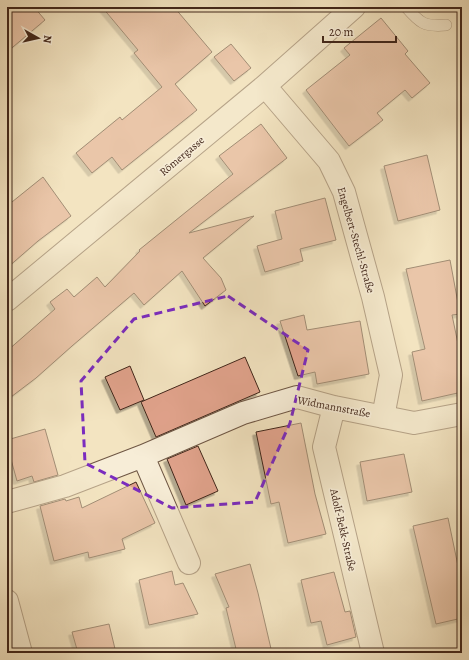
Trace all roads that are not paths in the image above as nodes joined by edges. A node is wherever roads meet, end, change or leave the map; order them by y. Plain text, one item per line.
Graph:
1 (354, 7) edge
2 (406, 7) edge
3 (446, 25) dead end
4 (266, 86) junction
5 (7, 300) edge
6 (334, 407) junction
7 (462, 414) edge
8 (383, 417) junction
9 (143, 456) junction
10 (7, 502) edge
11 (189, 563) dead end
12 (7, 601) edge
13 (21, 653) edge
14 (373, 653) edge

1 - 4 street, Römergasse
2 - 3 lane
4 - 5 street, Römergasse
4 - 8 street, Engelbert-Stechl-Straße
6 - 8 street, Widmannstraße
6 - 9 street, Widmannstraße
6 - 14 street, Adolf-Bekk-Straße
7 - 8 street, Widmannstraße
9 - 10 street, Widmannstraße
9 - 11 street
12 - 13 street

